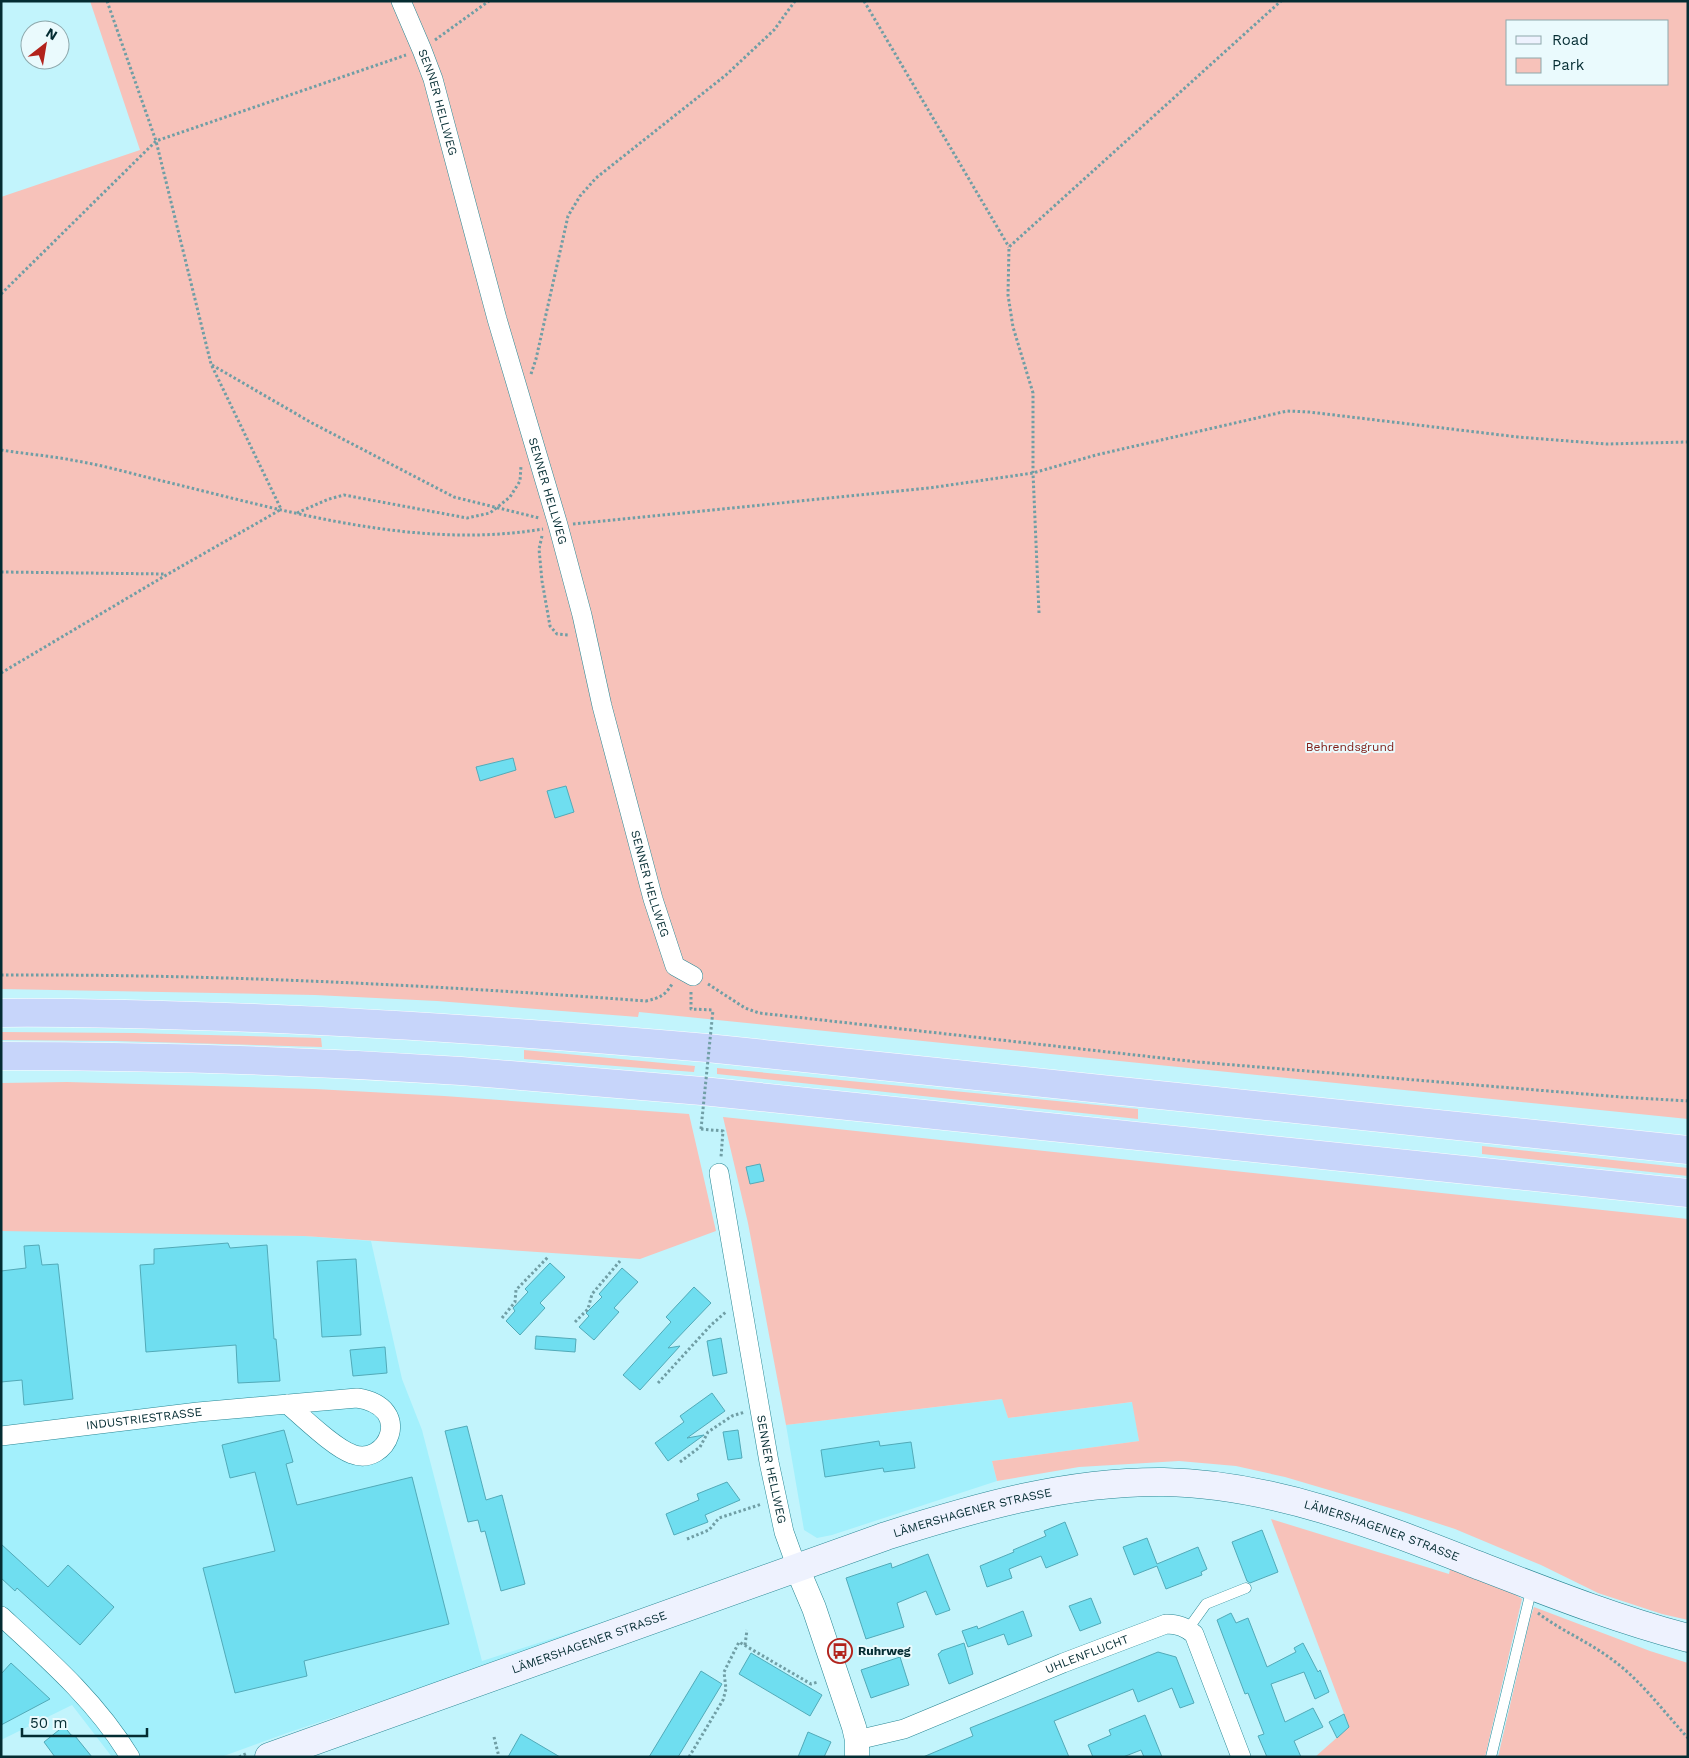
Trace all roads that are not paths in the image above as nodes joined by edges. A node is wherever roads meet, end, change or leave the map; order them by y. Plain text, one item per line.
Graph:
1 (401, 1) edge
2 (692, 983) road end
3 (1, 1013) edge
4 (1, 1056) edge
5 (1688, 1150) edge
6 (719, 1173) dead end
7 (1688, 1193) edge
8 (287, 1404) junction
9 (1, 1436) edge
10 (797, 1568) junction
11 (1246, 1588) dead end
12 (1530, 1595) junction
13 (1, 1616) edge
14 (1188, 1629) junction
15 (1688, 1638) edge
16 (857, 1748) edge
17 (130, 1757) edge
18 (269, 1757) edge
19 (1241, 1757) edge
20 (1492, 1757) edge

1 - 2 street, SENNER HELLWEG
3 - 5 highway
4 - 7 highway
6 - 10 street, SENNER HELLWEG
8 - 8 street, INDUSTRIESTRASSE
8 - 9 street, INDUSTRIESTRASSE
10 - 12 main road, LÄMERSHAGENER STRASSE
10 - 16 street, SENNER HELLWEG
10 - 18 main road, LÄMERSHAGENER STRASSE
11 - 14 lane
12 - 15 main road, LÄMERSHAGENER STRASSE
12 - 20 lane
13 - 17 street
14 - 16 street, UHLENFLUCHT
14 - 19 street

